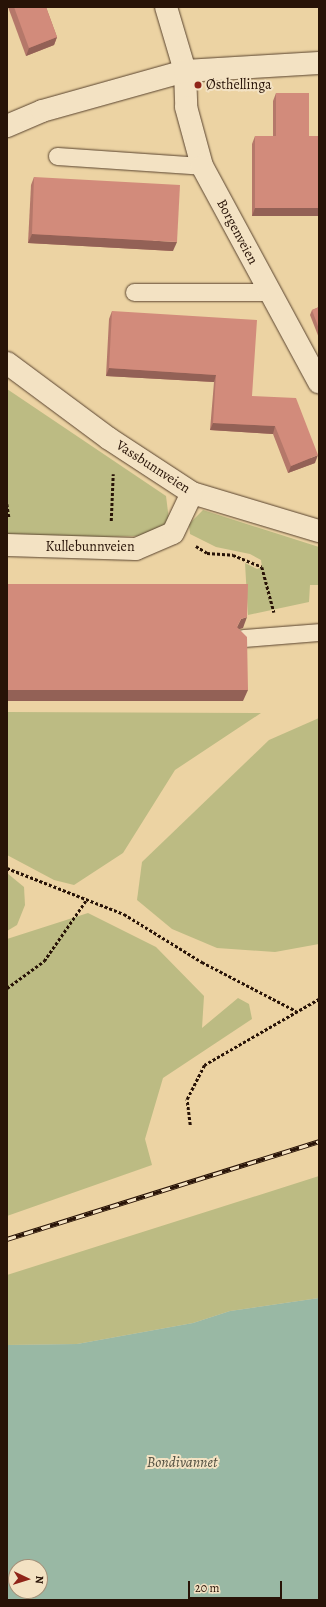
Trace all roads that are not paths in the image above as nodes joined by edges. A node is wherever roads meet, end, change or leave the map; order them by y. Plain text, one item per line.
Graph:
1 (166, 7) edge
2 (319, 63) edge
3 (185, 71) junction
4 (7, 126) edge
5 (57, 156) dead end
6 (202, 166) junction
7 (134, 292) dead end
8 (270, 292) junction
9 (7, 363) edge
10 (319, 382) edge
11 (192, 493) junction
12 (319, 531) edge
13 (7, 545) edge
14 (319, 632) edge
15 (243, 638) edge

1 - 3 street
2 - 3 street
3 - 4 street
3 - 6 street, Borgenveien
5 - 6 lane
6 - 8 street, Borgenveien
7 - 8 lane
8 - 10 street, Borgenveien
9 - 11 street, Vassbunnveien
11 - 12 street, Vassbunnveien
11 - 13 street, Kullebunnveien
14 - 15 lane

